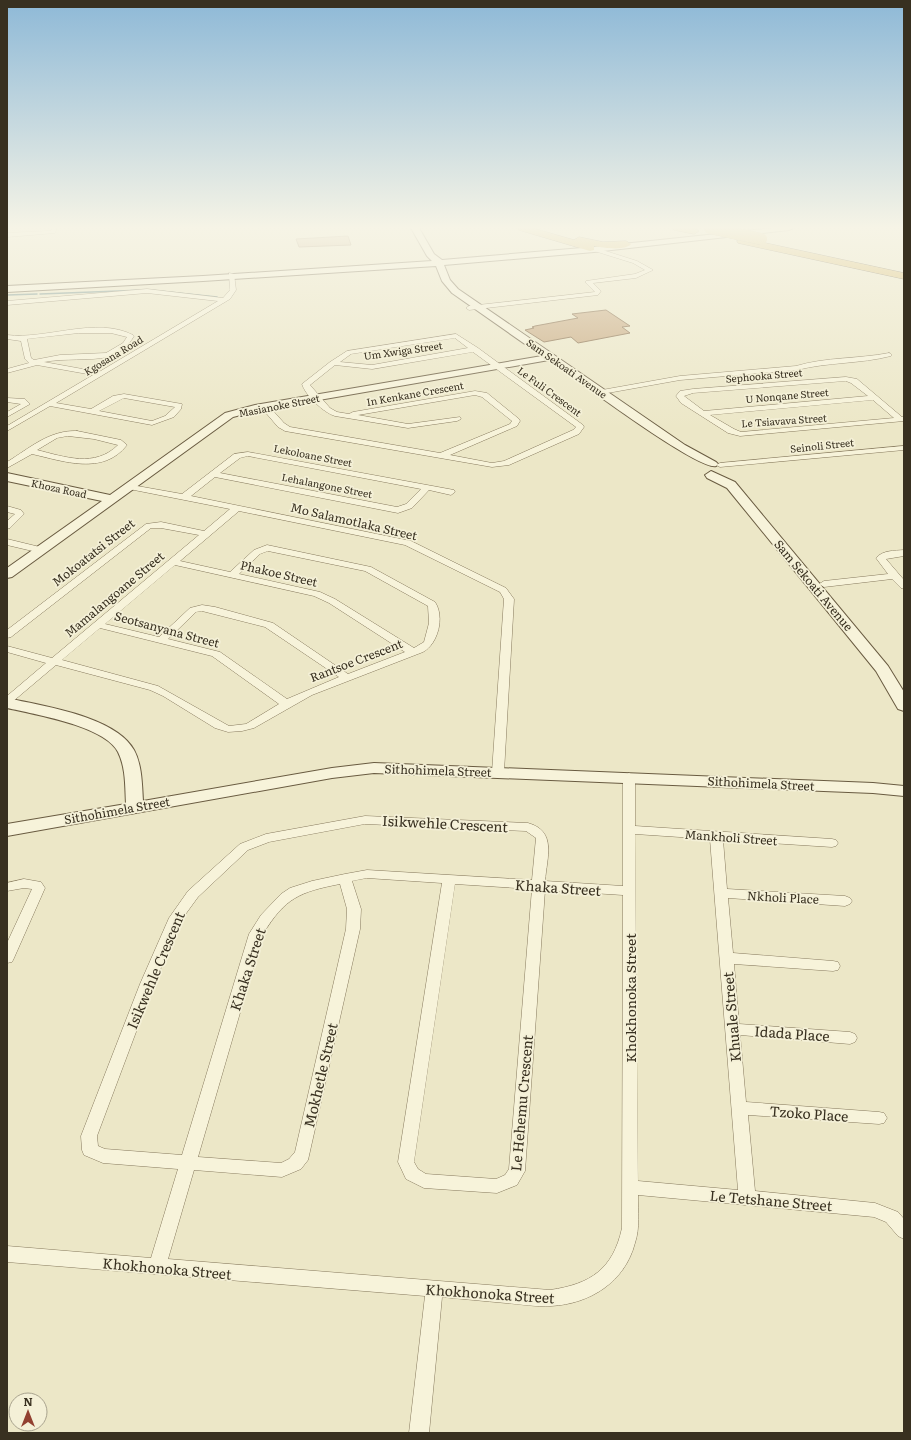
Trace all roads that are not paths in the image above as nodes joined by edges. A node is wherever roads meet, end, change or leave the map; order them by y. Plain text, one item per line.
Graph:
1 (98, 295) edge
2 (189, 295) edge
3 (229, 295) edge
4 (453, 295) edge
5 (461, 295) edge
6 (586, 295) edge
7 (224, 300) junction
8 (7, 303) edge
9 (474, 307) junction
10 (7, 337) edge
11 (22, 338) junction
12 (476, 349) junction
13 (889, 355) dead end
14 (547, 357) junction
15 (34, 363) junction
16 (332, 363) junction
17 (498, 366) junction
18 (7, 371) edge
19 (100, 374) junction
20 (602, 392) junction
21 (681, 394) joint
22 (316, 397) junction
23 (874, 398) junction
24 (7, 400) edge
25 (49, 404) junction
26 (264, 406) junction
27 (92, 412) junction
28 (703, 413) junction
29 (7, 415) edge
30 (344, 416) junction
31 (457, 418) dead end
32 (902, 420) edge
33 (7, 429) edge
34 (904, 448) edge
35 (30, 451) junction
36 (441, 457) junction
37 (7, 466) edge
38 (716, 468) junction
39 (214, 474) junction
40 (7, 477) edge
41 (129, 486) junction
42 (427, 487) junction
43 (451, 492) dead end
44 (184, 497) junction
45 (112, 498) junction
46 (237, 508) junction
47 (7, 509) edge
48 (7, 526) edge
49 (206, 534) junction
50 (7, 542) edge
51 (41, 550) junction
52 (904, 553) edge
53 (173, 562) junction
54 (7, 574) edge
55 (232, 575) junction
56 (895, 576) junction
57 (824, 584) junction
58 (904, 586) edge
59 (98, 625) junction
60 (7, 635) edge
61 (161, 640) junction
62 (7, 649) edge
63 (413, 652) junction
64 (52, 662) junction
65 (347, 678) junction
66 (904, 683) edge
67 (7, 702) edge
68 (286, 704) junction
69 (904, 706) edge
70 (498, 772) junction
71 (629, 777) junction
72 (904, 786) edge
73 (873, 788) junction
74 (904, 792) edge
75 (135, 807) junction
76 (7, 830) edge
77 (629, 830) junction
78 (716, 836) junction
79 (832, 843) dead end
80 (345, 878) junction
81 (449, 879) junction
82 (538, 886) junction
83 (7, 887) edge
84 (629, 891) junction
85 (721, 894) junction
86 (845, 901) dead end
87 (7, 958) edge
88 (727, 958) junction
89 (833, 966) dead end
90 (733, 1029) junction
91 (850, 1038) dead end
92 (739, 1108) junction
93 (878, 1118) dead end
94 (188, 1162) junction
95 (630, 1187) junction
96 (746, 1198) junction
97 (904, 1231) edge
98 (7, 1254) edge
99 (157, 1267) junction
100 (434, 1289) junction
101 (419, 1433) edge
102 (424, 1433) edge

1 - 8 street
2 - 7 street
3 - 7 street
4 - 9 street, Sam Sekoati Avenue
5 - 9 street, Sam Sekoati Avenue
6 - 9 street
7 - 19 street, Kgosana Road
9 - 14 street, Sam Sekoati Avenue
10 - 11 street
11 - 15 street
11 - 15 street
12 - 16 street, Um Xwiga Street
12 - 16 street, Le Fuli Crescent
12 - 17 street, Le Fuli Crescent
13 - 20 street
14 - 17 street, Masianoke Street
14 - 20 street, Sam Sekoati Avenue
14 - 38 street, Sam Sekoati Avenue
15 - 18 street
15 - 19 street
16 - 22 street, Le Fuli Crescent
17 - 22 street, Masianoke Street
17 - 36 street, Le Fuli Crescent
19 - 25 street, Kgosana Road
20 - 38 street, Sam Sekoati Avenue
21 - 23 street, Sephooka Street
21 - 28 street, Le Tsiavava Street
22 - 26 street, Masianoke Street
22 - 30 street
23 - 28 street, U Nonqane Street
23 - 32 street
24 - 29 street
25 - 27 street
25 - 33 street, Kgosana Road
26 - 36 street, Le Fuli Crescent
26 - 41 street, Masianoke Street
27 - 27 street
28 - 32 street, Le Tsiavava Street
30 - 31 street
30 - 36 street, In Kenkane Crescent
34 - 38 street, Seinoli Street
35 - 35 street
35 - 37 street
38 - 57 street, Sam Sekoati Avenue
38 - 69 street, Sam Sekoati Avenue
39 - 42 street, Lekoloane Street
39 - 42 street, Lehalangone Street
39 - 44 street, Lekoloane Street
40 - 45 street, Khoza Road
41 - 44 street, Mo Salamotlaka Street
41 - 45 street, Masianoke Street
42 - 43 street, Lekoloane Street
44 - 46 street, Mo Salamotlaka Street
45 - 51 street, Masianoke Street
46 - 49 street, Mamalangoane Street
46 - 70 street, Mo Salamotlaka Street
47 - 48 street
49 - 53 street, Mamalangoane Street
49 - 60 street, Mokoatatsi Street
50 - 51 street
51 - 54 street, Masianoke Street
52 - 56 street
53 - 55 street, Phakoe Street
53 - 59 street, Mamalangoane Street
55 - 63 street, Phakoe Street
55 - 63 street, Rantsoe Crescent
56 - 57 street
56 - 58 street
57 - 66 street, Sam Sekoati Avenue
59 - 61 street, Seotsanyana Street
59 - 64 street, Mamalangoane Street
61 - 65 street
61 - 68 street, Seotsanyana Street
62 - 64 street
63 - 65 street, Rantsoe Crescent
64 - 67 street, Mamalangoane Street
64 - 68 street, Rantsoe Crescent
65 - 68 street, Rantsoe Crescent
67 - 75 street
70 - 71 street, Sithohimela Street
70 - 75 street, Sithohimela Street
71 - 73 street, Sithohimela Street
71 - 77 street, Khokhonoka Street
72 - 73 street, Sithohimela Street
73 - 74 street, Sithohimela Street
75 - 76 street, Sithohimela Street
77 - 78 street, Mankholi Street
77 - 84 street, Khokhonoka Street
78 - 79 street, Mankholi Street
78 - 85 street, Khuale Street
80 - 81 street, Khaka Street
80 - 94 street, Khaka Street
80 - 94 street, Mokhetle Street
81 - 82 street, Khaka Street
81 - 82 street, Le Hehemu Crescent
82 - 84 street, Khaka Street
82 - 94 street, Isikwehle Crescent
83 - 87 street
84 - 95 street, Khokhonoka Street
85 - 86 street, Nkholi Place
85 - 88 street, Khuale Street
88 - 89 street
88 - 90 street, Khuale Street
90 - 91 street, Idada Place
90 - 92 street, Khuale Street
92 - 93 street, Tzoko Place
92 - 96 street, Khuale Street
94 - 99 street, Khaka Street
95 - 96 street, Le Tetshane Street
95 - 100 street, Khokhonoka Street
96 - 97 street, Le Tetshane Street
98 - 99 street, Khokhonoka Street
99 - 100 street, Khokhonoka Street
100 - 101 street
101 - 102 street

